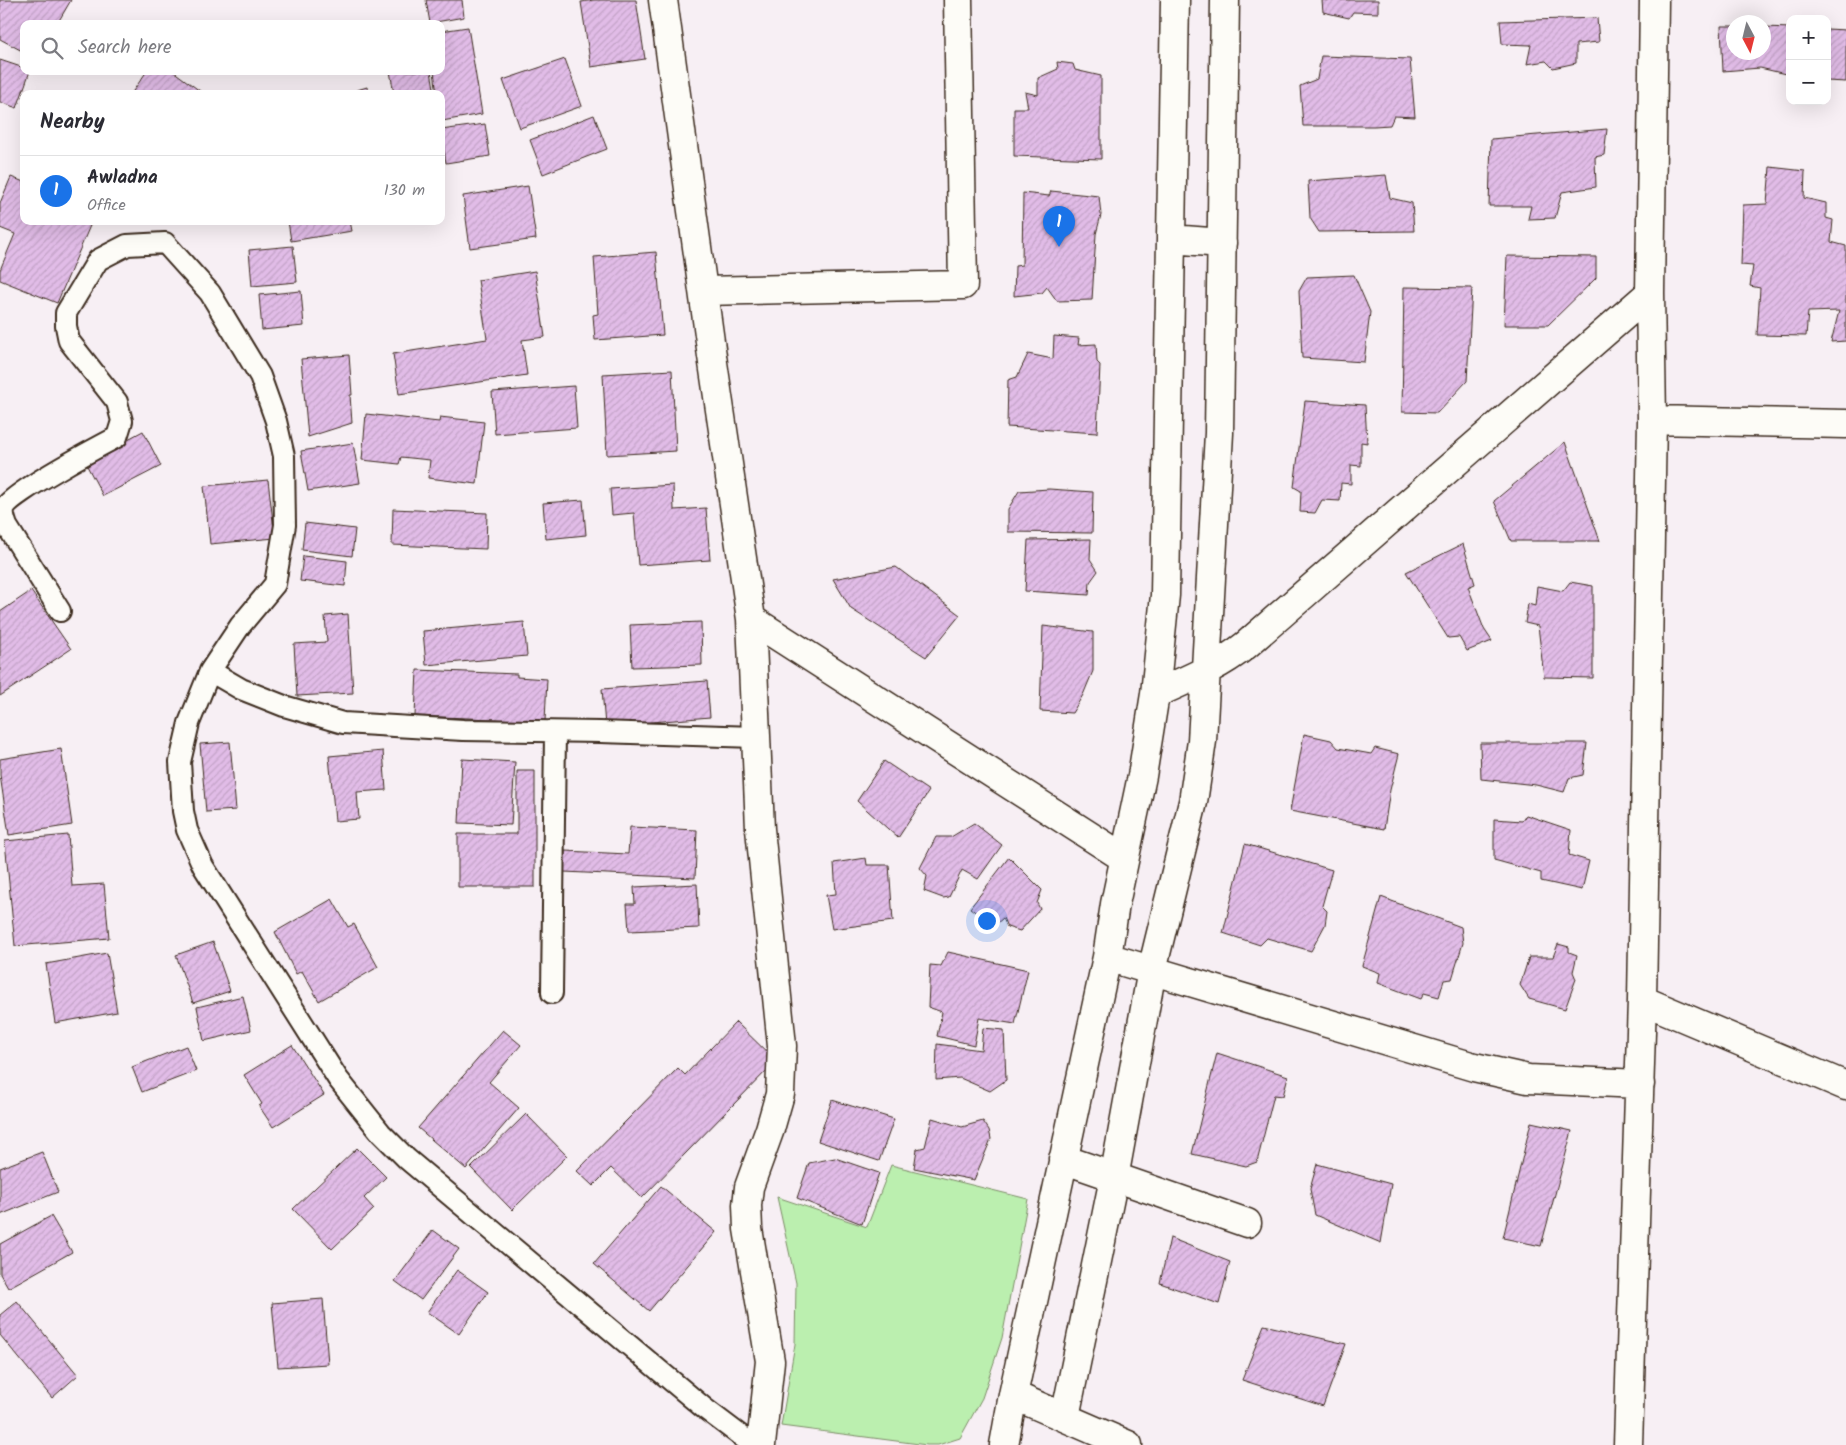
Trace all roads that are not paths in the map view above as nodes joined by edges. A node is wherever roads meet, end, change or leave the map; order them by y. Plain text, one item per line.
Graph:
1 (663, 0) edge
2 (958, 0) edge
3 (1175, 0) edge
4 (1225, 0) edge
5 (1654, 0) edge
6 (1171, 239) junction
7 (1222, 242) junction
8 (704, 291) junction
9 (1650, 293) junction
10 (1652, 420) junction
11 (1846, 424) edge
12 (60, 611) dead end
13 (751, 618) junction
14 (210, 671) junction
15 (1206, 672) junction
16 (1155, 694) junction
17 (555, 732) junction
18 (755, 737) junction
19 (1124, 858) junction
20 (1106, 957) junction
21 (1152, 970) junction
22 (552, 993) dead end
23 (1642, 1000) junction
24 (1640, 1084) junction
25 (1846, 1086) edge
26 (1063, 1159) junction
27 (1114, 1178) junction
28 (1246, 1223) dead end
29 (1013, 1394) junction
30 (1065, 1418) junction
31 (753, 1445) edge
32 (761, 1445) edge
33 (1004, 1445) edge
34 (1128, 1445) edge
35 (1628, 1445) edge

1 - 8 street
2 - 8 street
3 - 6 street
4 - 7 street
5 - 9 street
6 - 7 street
6 - 16 street
7 - 15 street
8 - 13 street
9 - 10 street
9 - 15 street
10 - 11 street
10 - 23 street
12 - 14 lane
13 - 18 street
13 - 19 street
14 - 17 lane
14 - 31 lane
15 - 16 street
15 - 21 street
16 - 19 street
17 - 18 lane
17 - 22 lane
18 - 32 street
19 - 20 street
20 - 21 street
20 - 26 street
21 - 24 street
21 - 27 street
23 - 24 street
23 - 25 street
24 - 35 street
26 - 27 street
26 - 29 street
27 - 28 street
27 - 30 street
29 - 30 street
29 - 33 street
30 - 34 street

